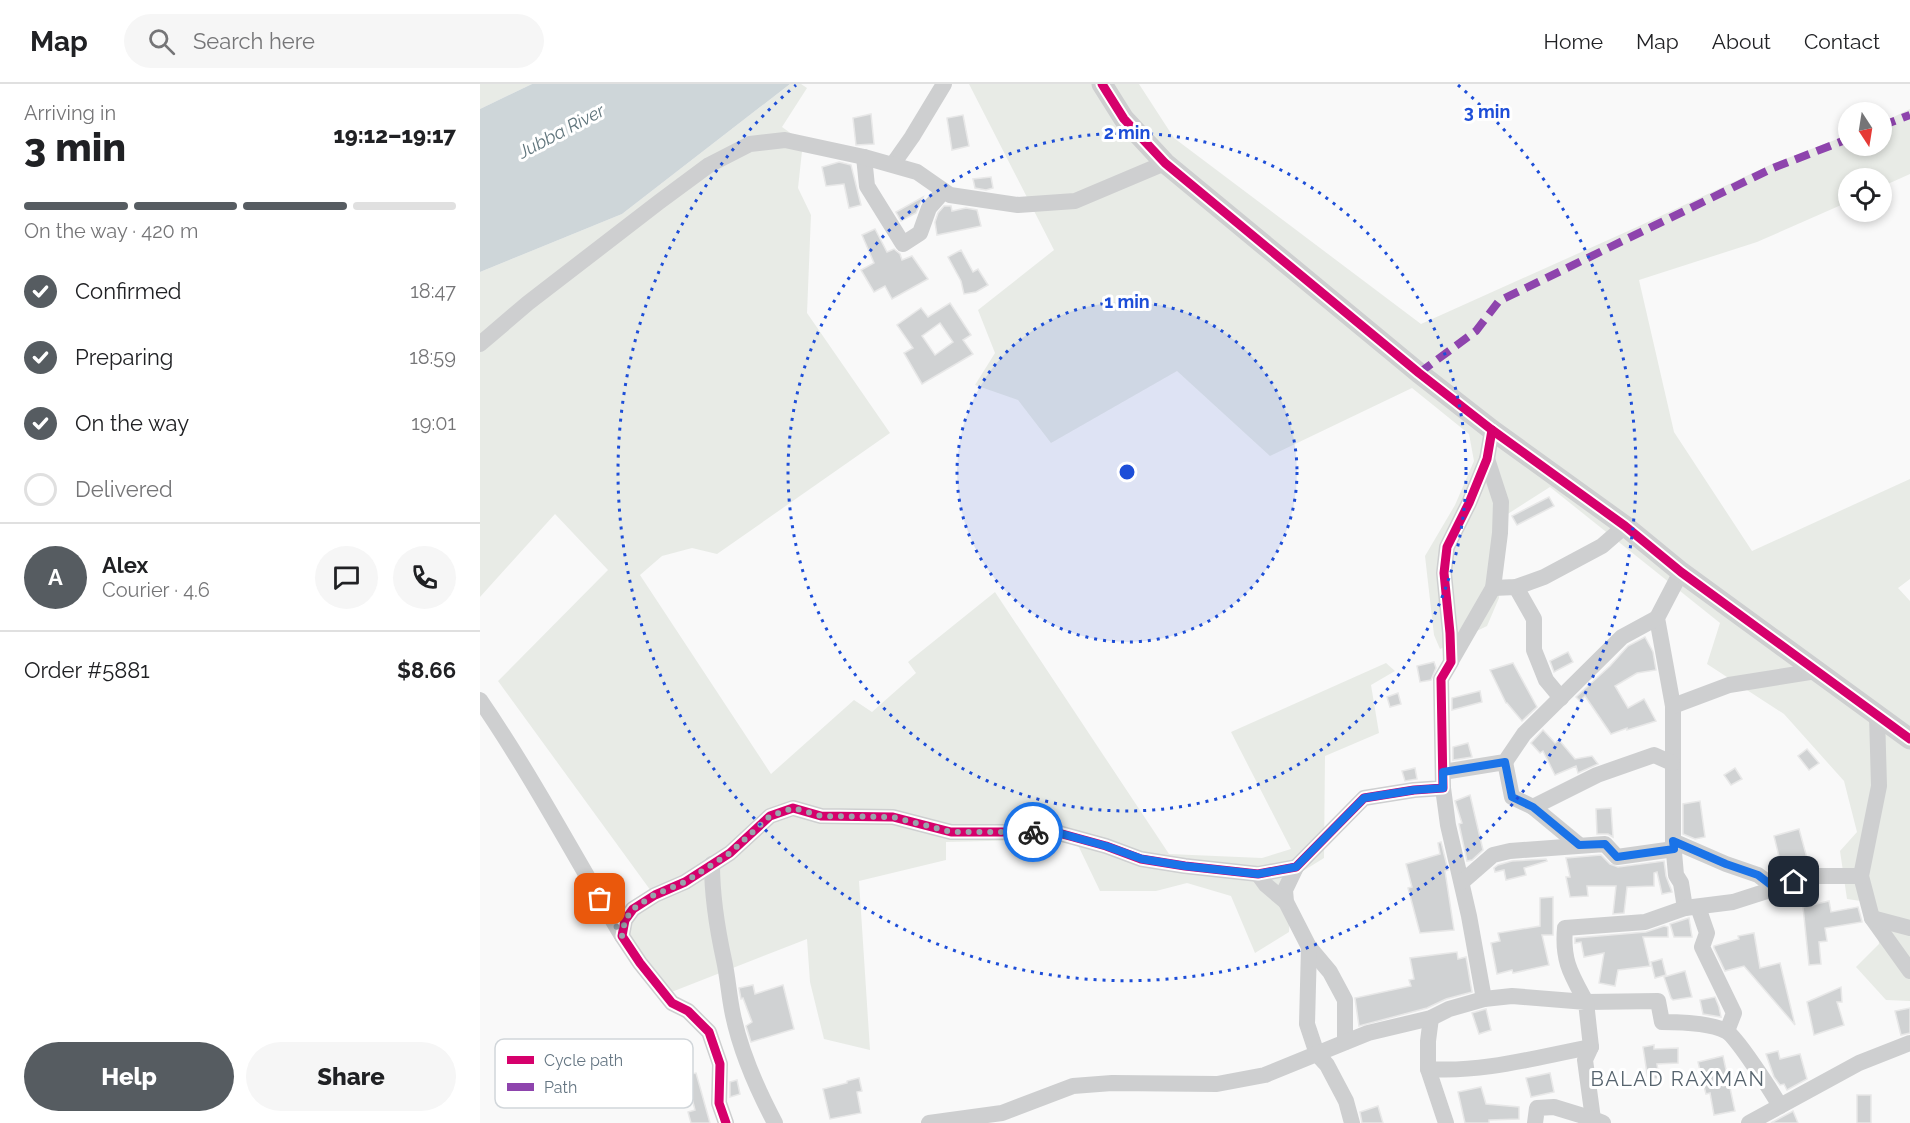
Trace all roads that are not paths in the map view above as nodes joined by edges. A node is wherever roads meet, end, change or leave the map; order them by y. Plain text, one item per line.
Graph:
1 (944, 84) edge
2 (1102, 84) edge
3 (864, 157) junction
4 (1165, 163) junction
5 (893, 164) junction
6 (944, 191) junction
7 (480, 344) edge
8 (1492, 430) junction
9 (1487, 459) junction
10 (1624, 526) junction
11 (1681, 572) junction
12 (1516, 587) junction
13 (1493, 588) junction
14 (1657, 618) junction
15 (1451, 662) junction
16 (1816, 671) junction
17 (1561, 698) junction
18 (480, 700) edge
19 (1673, 706) junction
20 (1877, 715) junction
21 (1910, 739) edge
22 (1505, 762) junction
23 (1672, 763) junction
24 (1443, 780) junction
25 (1533, 807) junction
26 (1579, 845) junction
27 (1674, 845) junction
28 (712, 864) junction
29 (1296, 867) junction
30 (1258, 874) junction
31 (1861, 876) junction
32 (1462, 882) junction
33 (1775, 888) junction
34 (1286, 903) junction
35 (1691, 908) junction
36 (1872, 918) junction
37 (1910, 928) edge
38 (622, 936) junction
39 (1309, 947) junction
40 (1910, 971) edge
41 (1484, 999) junction
42 (1586, 1002) junction
43 (1431, 1018) junction
44 (1727, 1031) junction
45 (1345, 1042) junction
46 (1910, 1043) edge
47 (1591, 1047) junction
48 (1317, 1054) junction
49 (1428, 1069) junction
50 (1780, 1106) junction
51 (1598, 1121) edge
52 (726, 1123) edge
53 (775, 1123) edge
54 (929, 1123) edge
55 (1352, 1123) edge
56 (1446, 1123) edge
57 (1535, 1123) edge
58 (1749, 1123) edge

1 - 5 street
2 - 4 street
3 - 5 street
3 - 6 street
3 - 7 street
4 - 6 street
4 - 8 street
5 - 6 street
8 - 9 street
8 - 10 street
9 - 13 street
9 - 15 street
10 - 11 street
10 - 12 street
11 - 14 street
11 - 16 street
12 - 13 street
12 - 17 street
13 - 15 street
14 - 17 street
14 - 19 street
15 - 24 street
16 - 19 street
16 - 20 street
17 - 22 street
18 - 38 street
19 - 23 street
20 - 21 street
20 - 31 street
22 - 24 street
22 - 25 street
23 - 25 street
23 - 27 street
24 - 29 street
24 - 32 street
25 - 26 street
26 - 27 street
26 - 32 street
27 - 33 street
27 - 35 street
28 - 30 street
28 - 38 street
28 - 53 street
29 - 30 street
29 - 34 street
30 - 34 street
31 - 33 street
31 - 36 street
32 - 41 street
33 - 35 street
34 - 39 street
35 - 42 street
35 - 44 street
36 - 37 street
36 - 40 street
38 - 52 street
39 - 45 street
39 - 48 street
41 - 42 street
41 - 43 street
42 - 44 street
42 - 47 street
43 - 45 street
43 - 49 street
44 - 50 street
45 - 48 street
46 - 50 street
47 - 49 street
47 - 51 street
48 - 54 street
48 - 55 street
49 - 56 street
50 - 58 street
51 - 57 street

